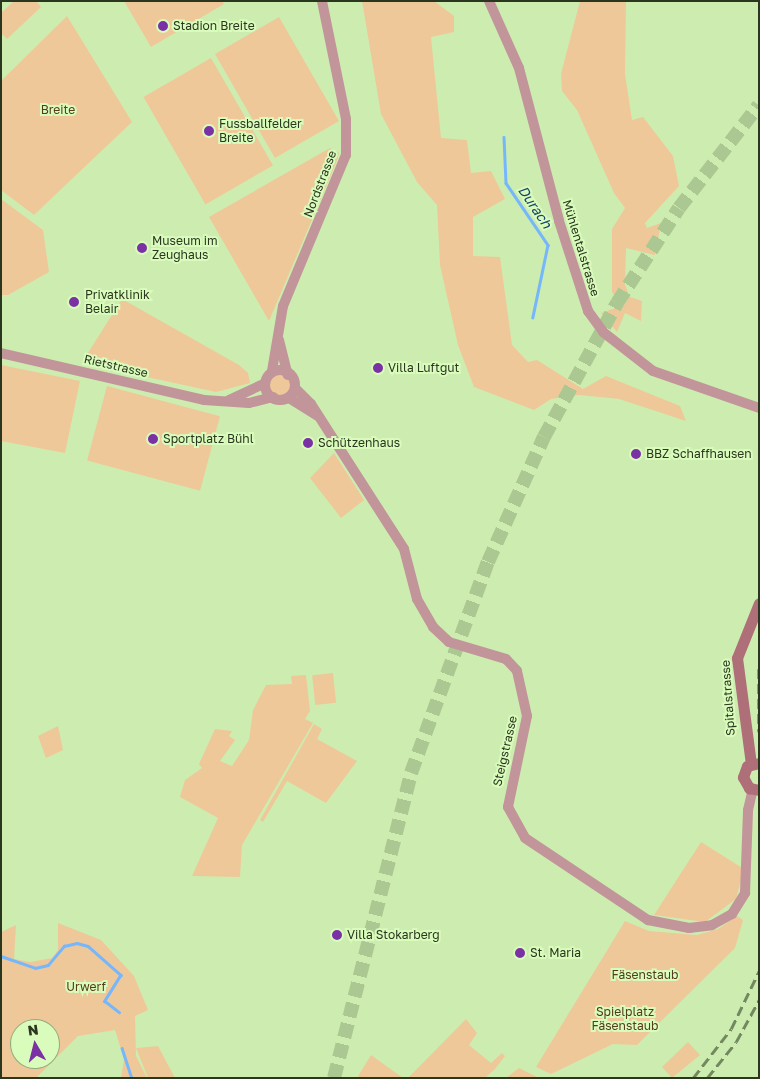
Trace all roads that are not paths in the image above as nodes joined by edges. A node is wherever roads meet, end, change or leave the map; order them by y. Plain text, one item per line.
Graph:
1 (322, 1) edge
2 (489, 1) edge
3 (279, 340) junction
4 (1, 353) edge
5 (272, 371) junction
6 (288, 375) junction
7 (264, 384) junction
8 (296, 389) junction
9 (272, 397) junction
10 (289, 398) junction
11 (225, 401) junction
12 (759, 408) edge
13 (318, 416) junction
14 (759, 602) edge
15 (755, 763) edge
16 (756, 790) edge

1 - 3 street, Nordstrasse
2 - 12 street, Mühlentalstrasse
3 - 5 street, Nordstrasse
3 - 6 street
4 - 11 street, Rietstrasse
5 - 6 street
5 - 7 street
6 - 8 street
7 - 9 street
7 - 11 street
8 - 10 street
8 - 13 street, Steigstrasse
9 - 10 street
9 - 11 street, Rietstrasse
10 - 13 street, Steigstrasse
13 - 16 street, Steigstrasse
14 - 15 main road, Spitalstrasse
15 - 16 main road, Spitalstrasse

